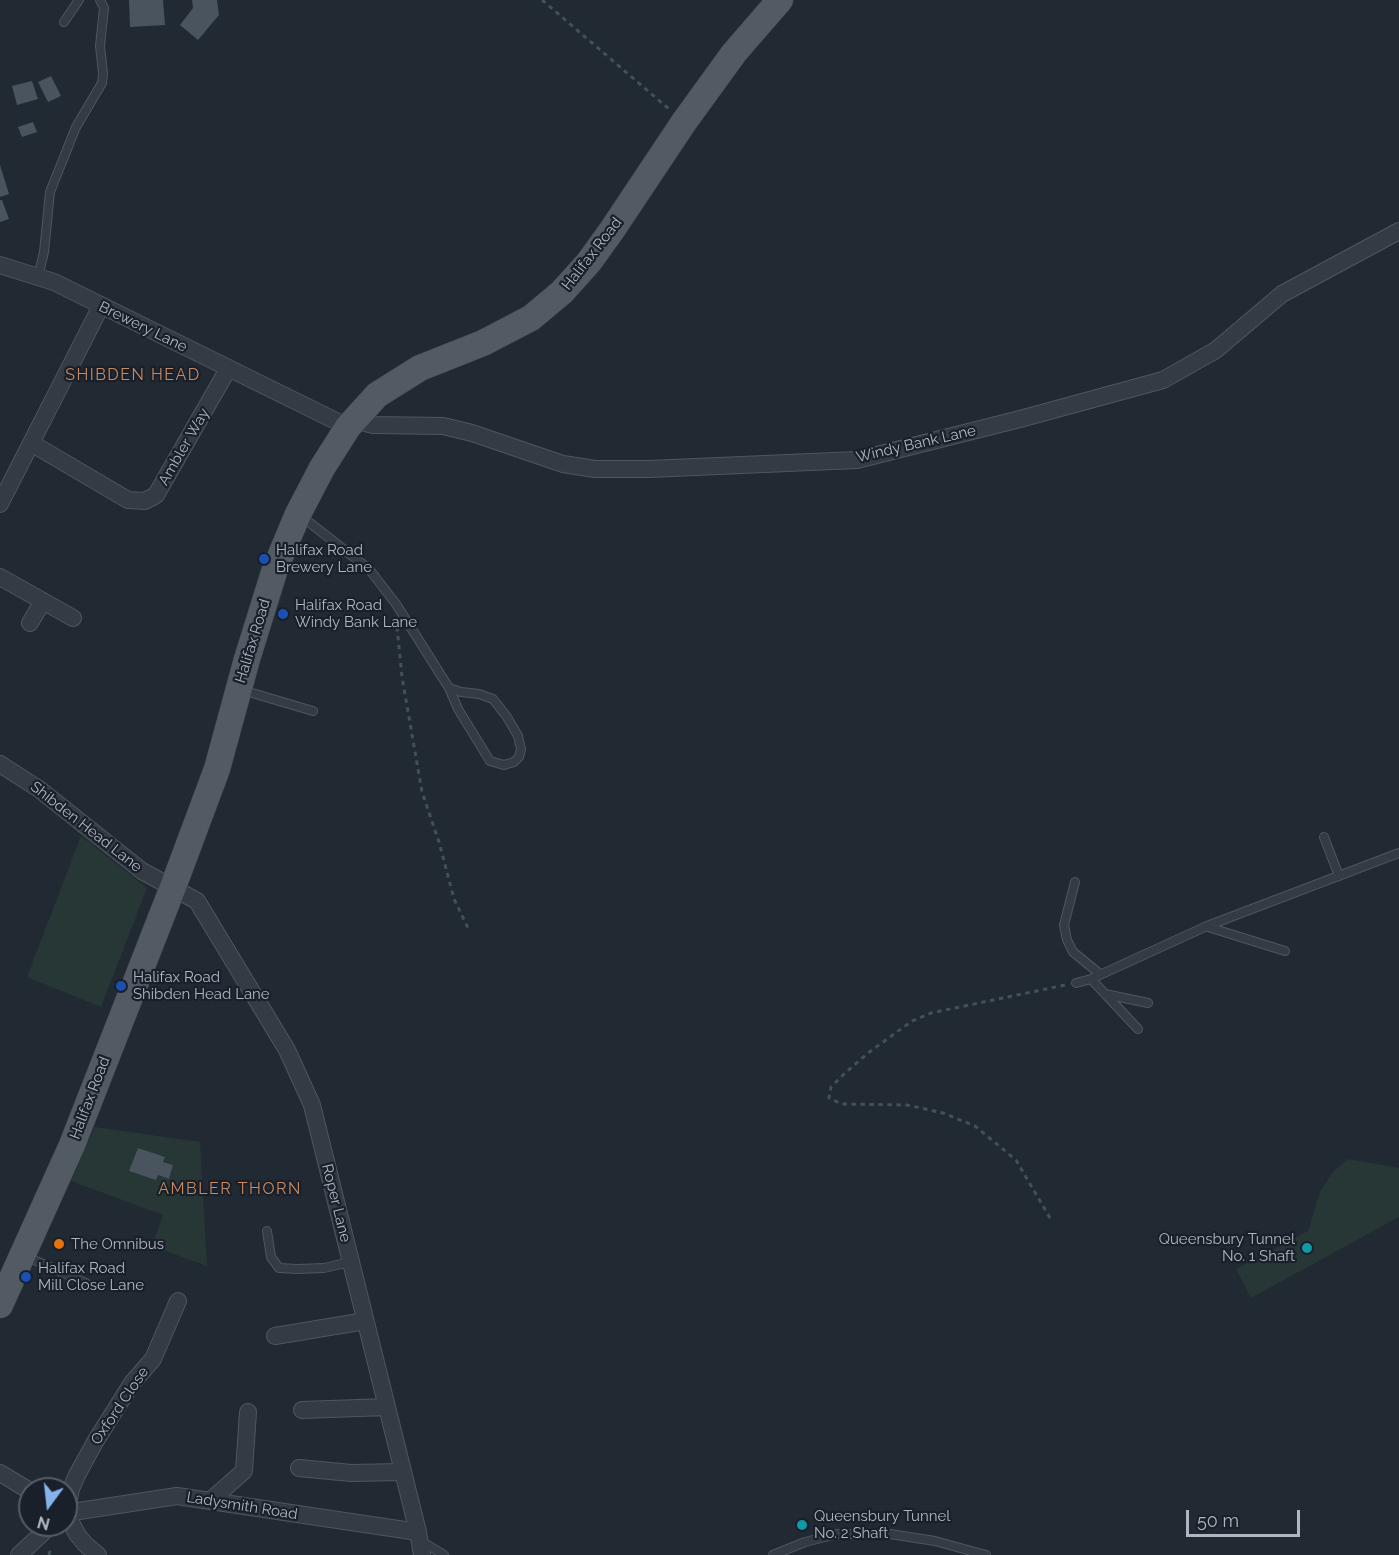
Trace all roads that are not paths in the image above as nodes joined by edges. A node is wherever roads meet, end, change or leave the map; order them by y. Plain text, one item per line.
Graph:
1 (79, 0) edge
2 (100, 0) edge
3 (780, 0) edge
4 (64, 22) dead end
5 (1399, 231) edge
6 (0, 265) edge
7 (38, 277) junction
8 (101, 306) junction
9 (228, 369) junction
10 (351, 423) junction
11 (31, 443) junction
12 (0, 504) edge
13 (298, 514) junction
14 (0, 577) edge
15 (42, 601) junction
16 (73, 618) dead end
17 (30, 623) dead end
18 (449, 688) junction
19 (238, 690) junction
20 (313, 711) dead end
21 (0, 764) edge
22 (1324, 837) dead end
23 (1399, 853) edge
24 (1339, 876) junction
25 (1075, 882) dead end
26 (173, 887) junction
27 (1208, 926) junction
28 (1286, 951) dead end
29 (1100, 974) junction
30 (1091, 979) junction
31 (1076, 983) road end
32 (1105, 994) junction
33 (1148, 1003) dead end
34 (1138, 1029) dead end
35 (267, 1231) dead end
36 (21, 1255) junction
37 (350, 1262) junction
38 (86, 1283) dead end
39 (178, 1301) dead end
40 (0, 1305) edge
41 (365, 1322) junction
42 (275, 1336) dead end
43 (387, 1407) junction
44 (302, 1410) dead end
45 (248, 1412) dead end
46 (299, 1468) dead end
47 (403, 1472) junction
48 (0, 1473) edge
49 (76, 1477) edge
50 (18, 1484) edge
51 (211, 1500) junction
52 (78, 1511) edge
53 (78, 1536) edge
54 (38, 1537) edge
55 (420, 1542) edge
56 (19, 1555) edge
57 (98, 1555) edge
58 (444, 1555) edge
59 (774, 1555) edge
60 (986, 1555) edge

1 - 4 lane
2 - 7 lane
3 - 10 main road, Halifax Road
5 - 10 street, Windy Bank Lane
6 - 7 street, Brewery Lane
7 - 8 street, Brewery Lane
8 - 9 street, Brewery Lane
8 - 11 street
9 - 10 street, Brewery Lane
9 - 11 street, Ambler Way
10 - 13 main road, Halifax Road
11 - 12 street
13 - 18 lane
13 - 19 main road, Halifax Road
14 - 15 street
15 - 16 street
15 - 17 street
18 - 18 lane
19 - 20 lane
19 - 26 main road, Halifax Road
21 - 26 street, Shibden Head Lane
22 - 24 lane
23 - 24 lane
24 - 27 lane
25 - 29 lane
26 - 36 main road, Halifax Road
26 - 37 street, Roper Lane
27 - 28 lane
27 - 29 lane
29 - 30 lane
30 - 31 lane
30 - 32 lane
32 - 33 lane
32 - 34 lane
35 - 37 lane
36 - 38 lane
36 - 40 main road, Halifax Road
37 - 41 street, Roper Lane
39 - 49 street, Oxford Close
41 - 42 street
41 - 43 street, Roper Lane
43 - 44 street
43 - 47 street, Roper Lane
45 - 51 street
46 - 47 street
47 - 55 street, Roper Lane
48 - 50 street
51 - 52 street, Ladysmith Road
51 - 55 street, Ladysmith Road
53 - 57 street
54 - 56 street
55 - 58 lane
59 - 60 lane

